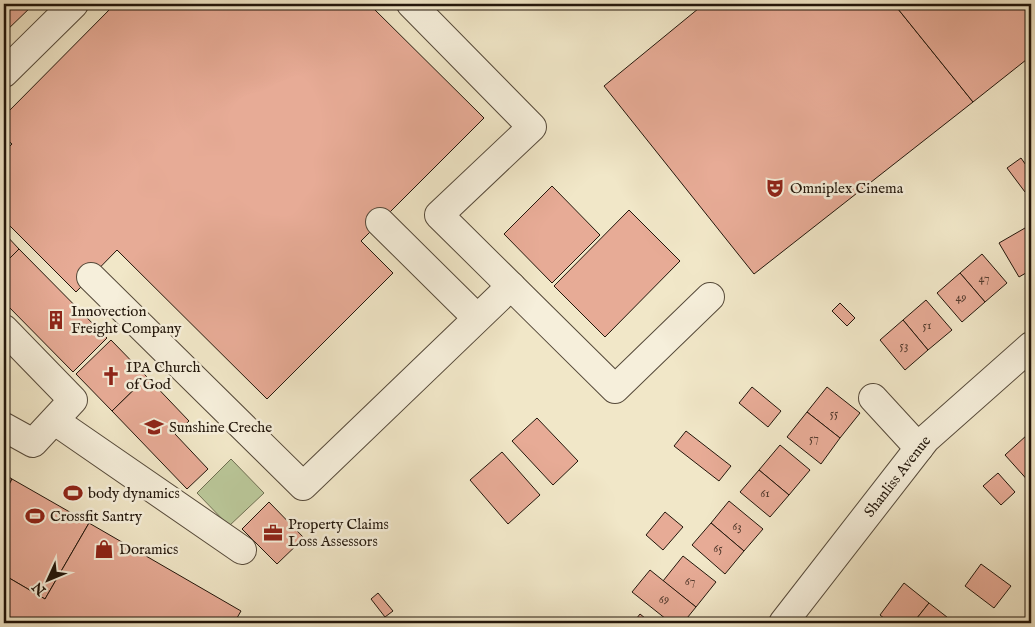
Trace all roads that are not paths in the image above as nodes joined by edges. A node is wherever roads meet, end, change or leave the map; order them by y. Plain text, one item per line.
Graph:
1 (74, 4) edge
2 (412, 4) edge
3 (4, 73) edge
4 (380, 222) dead end
5 (92, 277) dead end
6 (510, 286) junction
7 (710, 298) dead end
8 (477, 318) junction
9 (4, 329) edge
10 (1031, 346) edge
11 (873, 398) dead end
12 (55, 421) junction
13 (4, 426) edge
14 (919, 448) junction
15 (242, 550) dead end
16 (783, 623) edge

1 - 3 street
2 - 6 street
4 - 8 street
5 - 8 street
6 - 7 street
6 - 8 street
9 - 12 street
10 - 14 street, Shanliss Avenue
11 - 14 street
12 - 13 street
12 - 15 street
14 - 16 street, Shanliss Avenue

